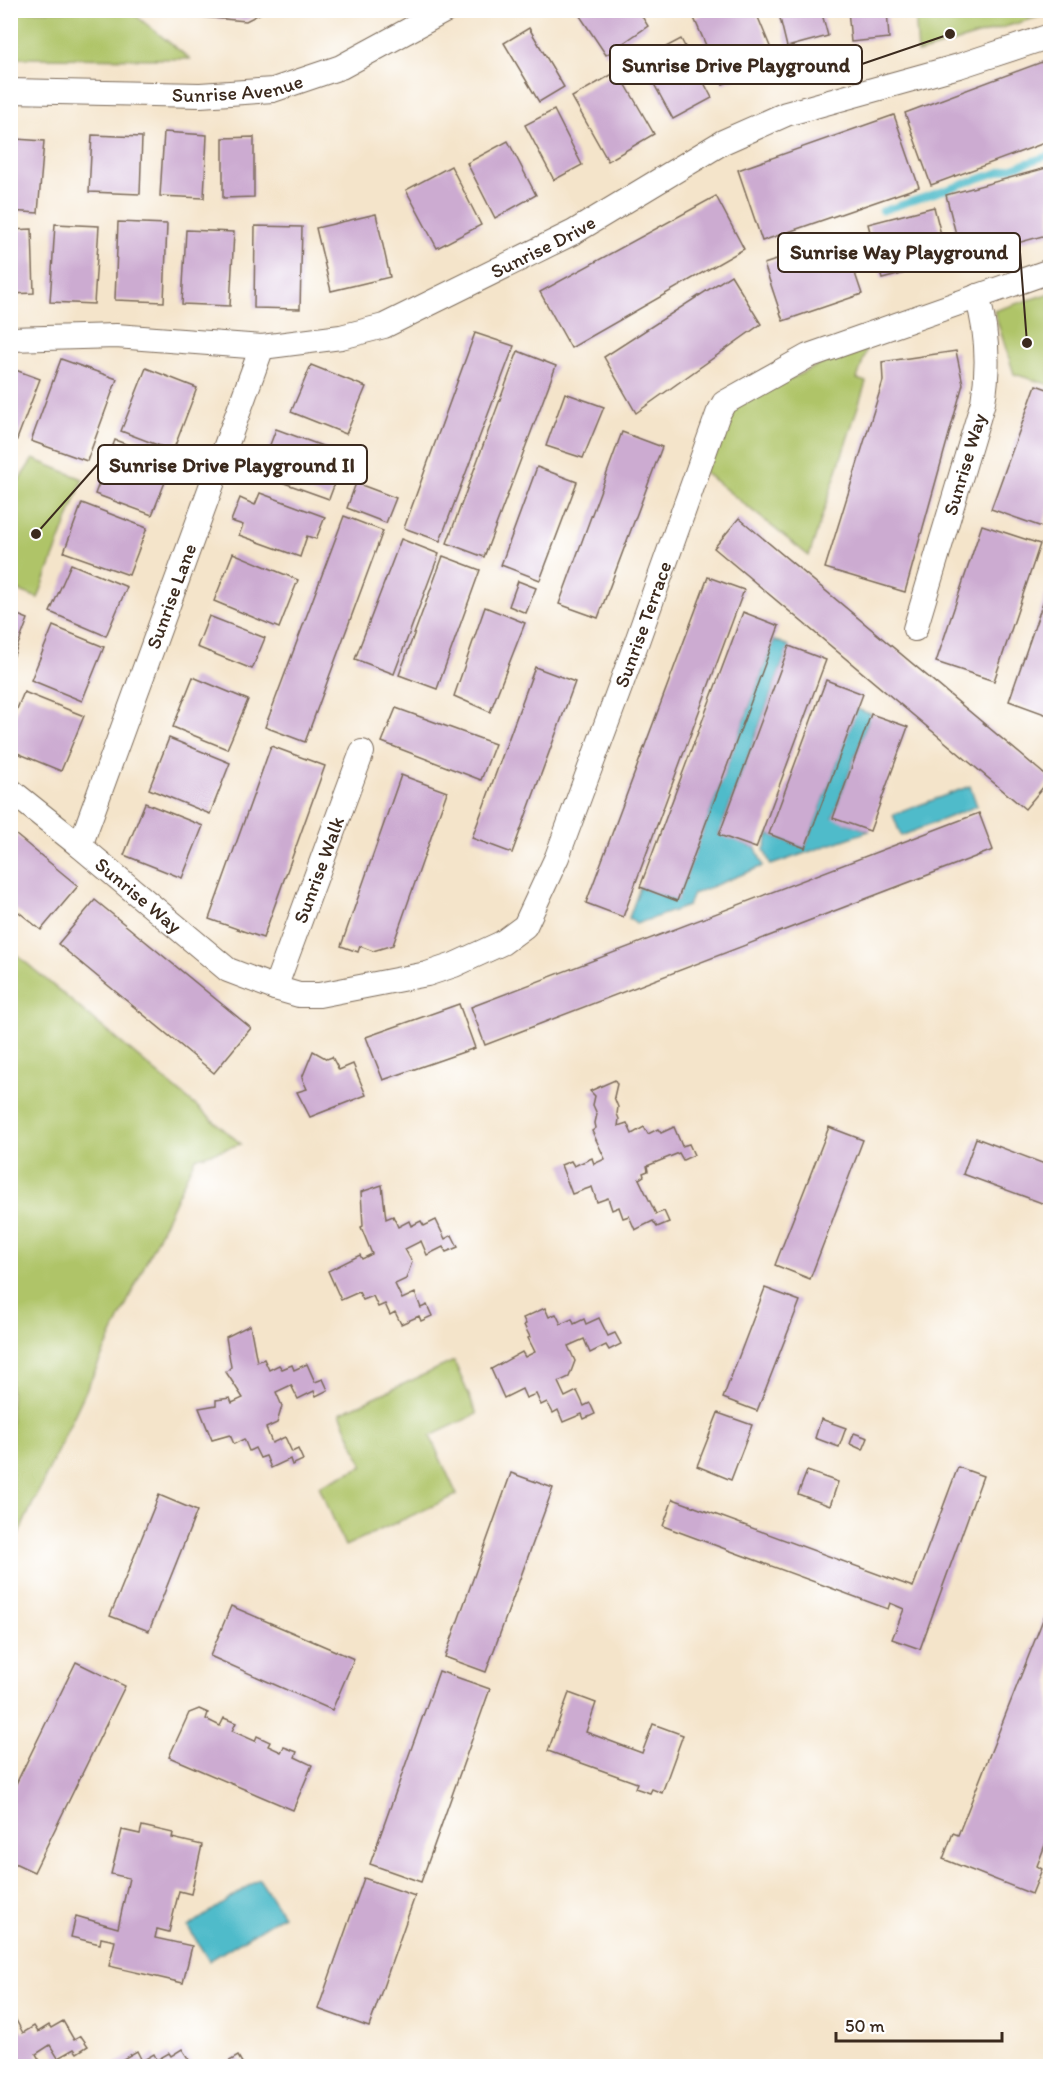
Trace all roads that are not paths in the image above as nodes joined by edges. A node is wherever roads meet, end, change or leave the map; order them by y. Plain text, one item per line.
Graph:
1 (446, 10) edge
2 (1050, 36) edge
3 (10, 91) edge
4 (1050, 271) edge
5 (977, 296) junction
6 (10, 339) edge
7 (262, 347) junction
8 (915, 629) dead end
9 (362, 752) dead end
10 (10, 790) edge
11 (80, 846) junction
12 (275, 988) junction

1 - 3 street, Sunrise Avenue
2 - 7 street, Sunrise Drive
4 - 5 street, Sunrise Terrace
5 - 8 street, Sunrise Way
5 - 12 street, Sunrise Terrace
6 - 7 street, Sunrise Drive
7 - 11 street, Sunrise Lane
9 - 12 street, Sunrise Walk
10 - 11 street, Sunrise Way
11 - 12 street, Sunrise Way

